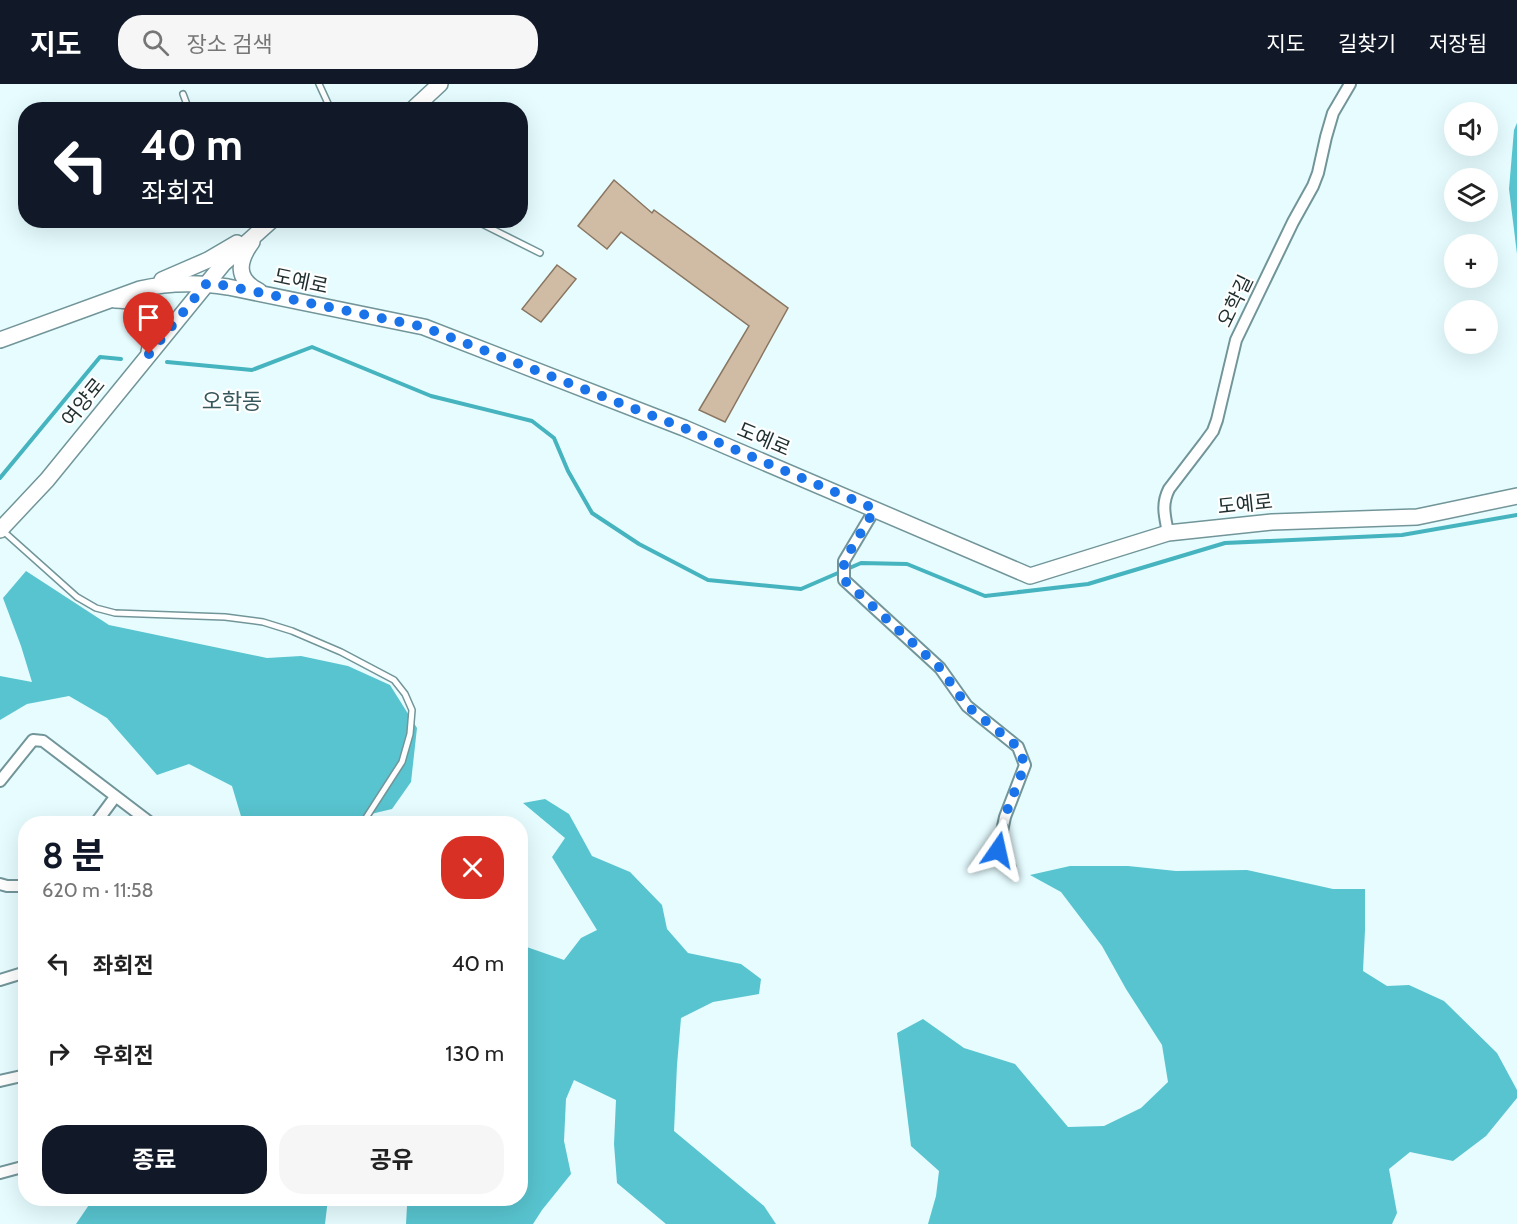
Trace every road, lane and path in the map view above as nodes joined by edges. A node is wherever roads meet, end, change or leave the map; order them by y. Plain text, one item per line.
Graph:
1 (319, 84) edge
2 (440, 84) edge
3 (1350, 84) edge
4 (183, 94) dead end
5 (186, 102) edge
6 (327, 102) edge
7 (421, 102) edge
8 (257, 228) edge
9 (259, 228) edge
10 (260, 228) edge
11 (490, 228) edge
12 (540, 254) dead end
13 (207, 283) junction
14 (140, 290) junction
15 (267, 295) junction
16 (112, 300) junction
17 (0, 340) edge
18 (149, 354) junction
19 (1517, 496) edge
20 (875, 509) junction
21 (1, 530) edge
22 (1168, 533) junction
23 (0, 781) edge
24 (115, 797) junction
25 (101, 816) edge
26 (141, 816) edge
27 (367, 816) edge
28 (1010, 867) dead end
29 (0, 884) edge
30 (18, 886) edge
31 (18, 974) edge
32 (0, 980) edge
33 (18, 1077) edge
34 (0, 1081) edge
35 (18, 1168) edge
36 (0, 1173) edge

1 - 6 lane
2 - 7 street
3 - 22 street, 오학길
4 - 5 lane
8 - 14 street
9 - 13 street, 여양로
10 - 15 street
11 - 12 lane
13 - 14 street, 도예로
13 - 15 street, 도예로
13 - 18 street, 여양로
14 - 16 street, 도예로
15 - 20 street, 도예로
16 - 17 street, 도예로
16 - 18 street
18 - 21 street, 여양로
19 - 22 street, 도예로
20 - 22 street, 도예로
20 - 28 street
21 - 27 lane
23 - 24 street
24 - 25 street
24 - 26 street
29 - 30 street
31 - 32 street
33 - 34 street
35 - 36 street

